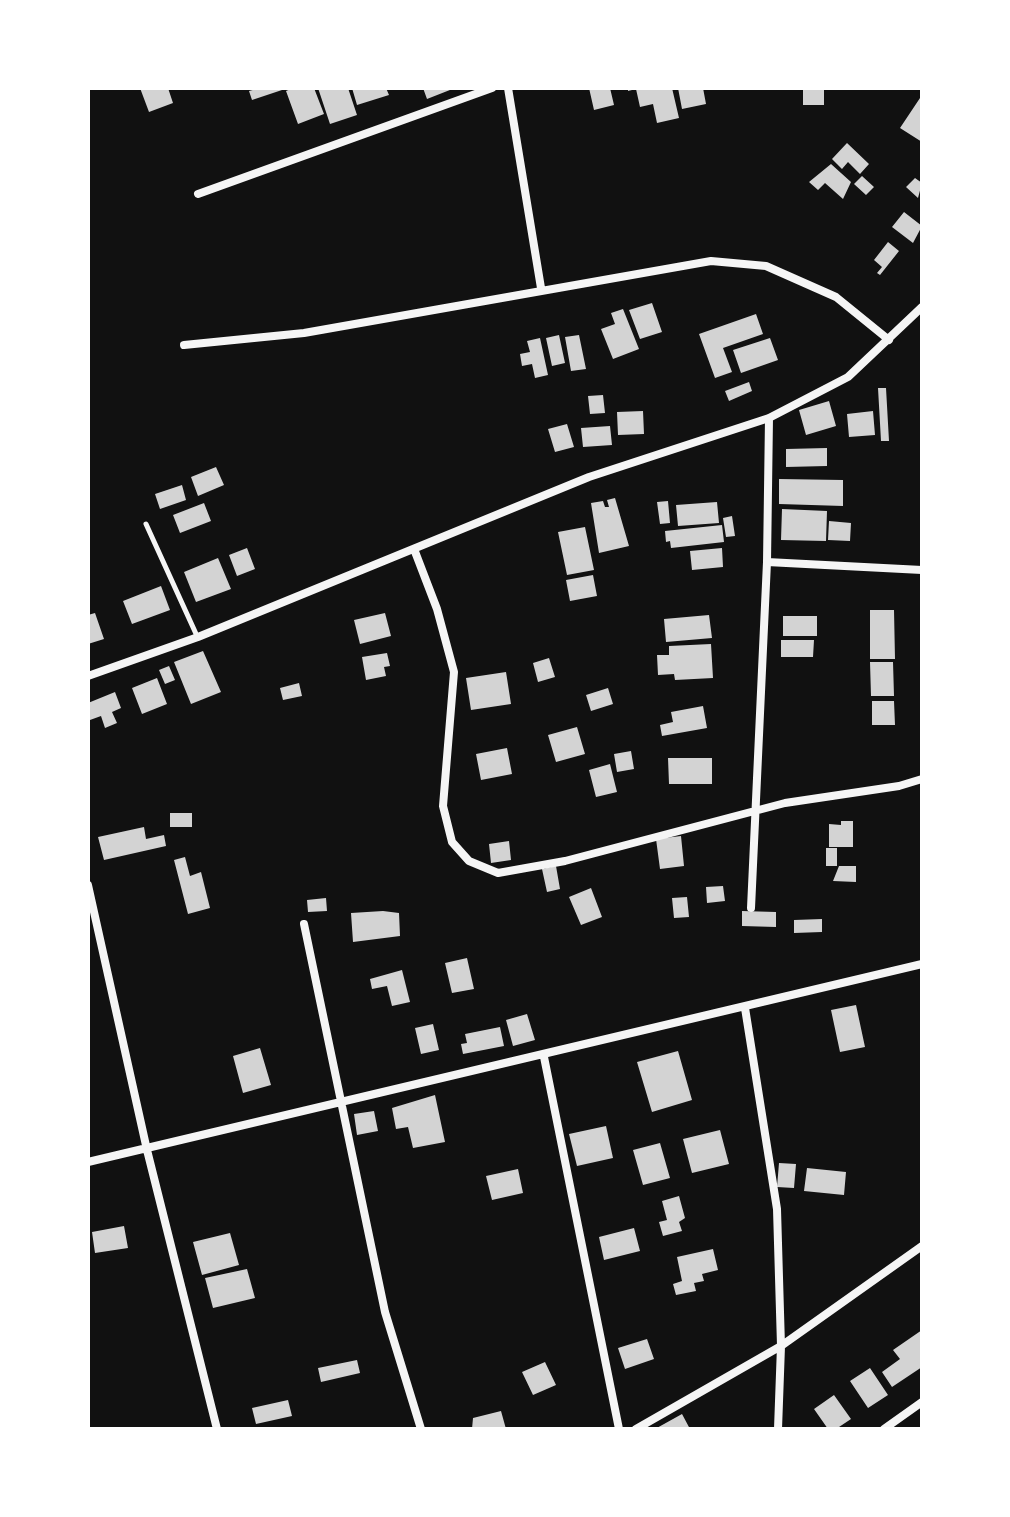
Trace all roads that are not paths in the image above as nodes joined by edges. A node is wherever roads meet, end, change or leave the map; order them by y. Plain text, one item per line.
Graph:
1 (492, 88) edge
2 (508, 88) edge
3 (198, 194) dead end
4 (541, 288) junction
5 (922, 307) edge
6 (889, 340) junction
7 (184, 345) dead end
8 (769, 418) junction
9 (146, 524) dead end
10 (414, 549) junction
11 (767, 562) junction
12 (922, 570) edge
13 (198, 637) junction
14 (88, 676) edge
15 (922, 779) edge
16 (758, 811) junction
17 (88, 885) edge
18 (751, 908) dead end
19 (304, 924) dead end
20 (922, 964) edge
21 (745, 1008) junction
22 (544, 1057) junction
23 (344, 1102) junction
24 (147, 1150) junction
25 (88, 1162) edge
26 (922, 1246) edge
27 (781, 1346) junction
28 (922, 1402) edge
29 (217, 1429) edge
30 (421, 1429) edge
31 (619, 1429) edge
32 (636, 1429) edge
33 (778, 1429) edge
34 (884, 1429) edge

1 - 3 street
2 - 4 street
4 - 6 street
4 - 7 street
5 - 6 street
6 - 8 street
8 - 10 street
8 - 11 street
9 - 13 lane
10 - 13 street
10 - 16 street
11 - 12 street
11 - 16 street
13 - 14 street
15 - 16 street
16 - 18 street
17 - 24 street
19 - 23 street
20 - 21 street
21 - 22 street
21 - 27 street
22 - 23 street
22 - 31 street
23 - 24 street
23 - 30 street
24 - 25 street
24 - 29 street
26 - 27 street
27 - 32 street
27 - 33 street
28 - 34 street

